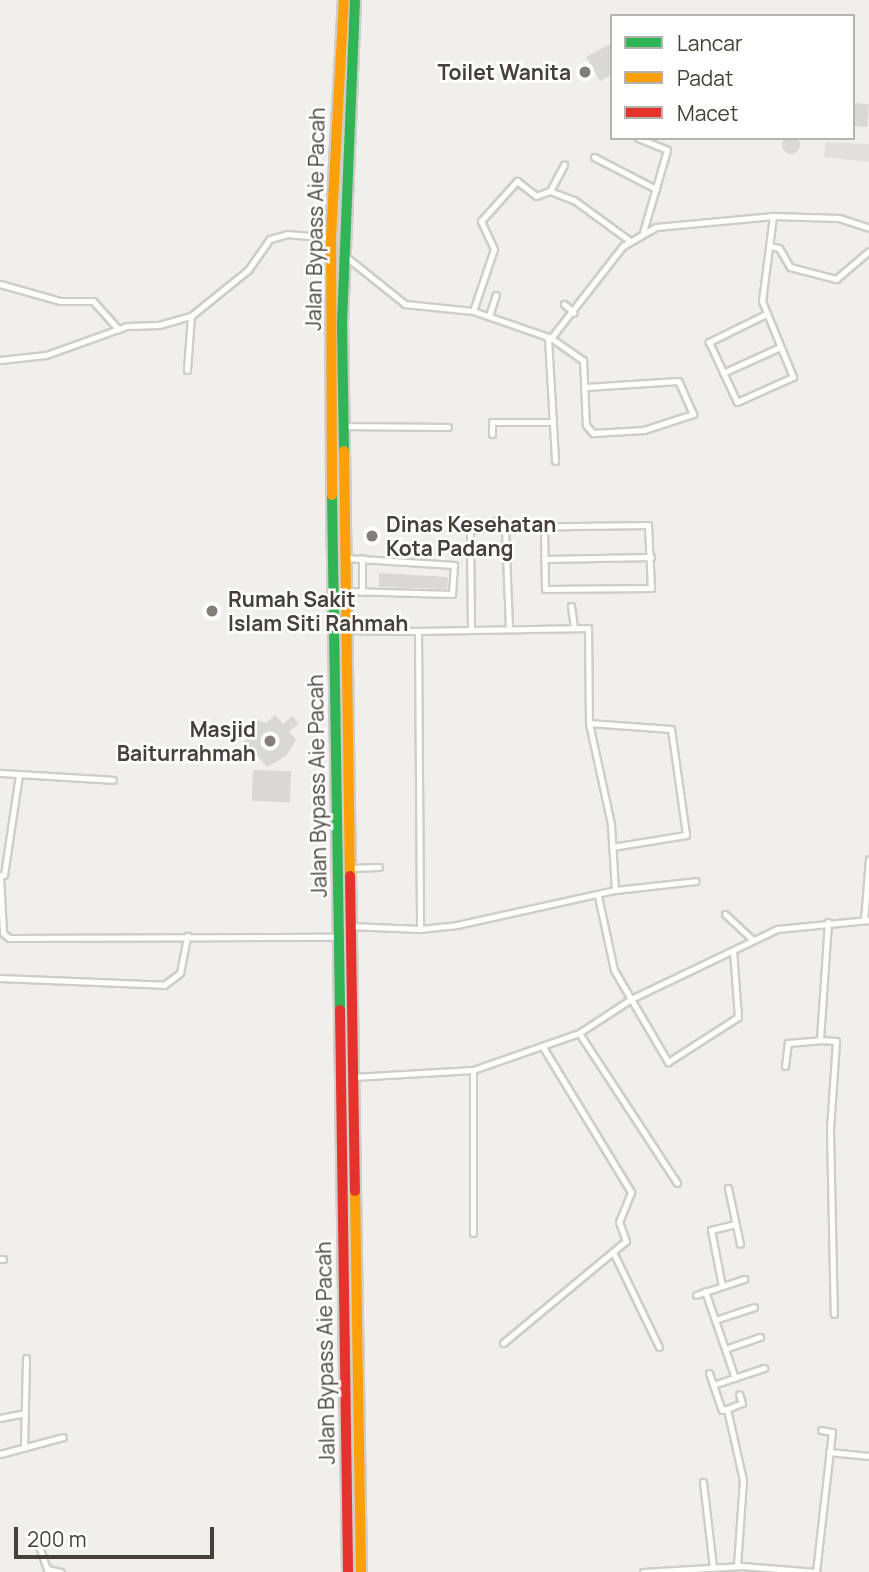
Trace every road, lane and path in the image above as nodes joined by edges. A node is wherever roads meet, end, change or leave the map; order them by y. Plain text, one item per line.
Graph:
1 (344, 0) edge
2 (355, 0) edge
3 (643, 140) edge
4 (594, 157) dead end
5 (564, 165) dead end
6 (334, 173) junction
7 (346, 174) junction
8 (656, 189) junction
9 (550, 191) junction
10 (773, 216) junction
11 (869, 229) edge
12 (643, 232) junction
13 (331, 238) junction
14 (630, 241) junction
15 (770, 246) junction
16 (869, 251) edge
17 (342, 254) junction
18 (0, 284) edge
19 (496, 295) dead end
20 (564, 304) dead end
21 (473, 311) junction
22 (574, 313) junction
23 (766, 314) junction
24 (191, 316) junction
25 (489, 316) junction
26 (337, 324) junction
27 (118, 329) junction
28 (550, 338) junction
29 (780, 347) junction
30 (0, 360) edge
31 (187, 370) dead end
32 (723, 373) junction
33 (586, 387) junction
34 (553, 422) junction
35 (344, 426) junction
36 (448, 428) dead end
37 (492, 434) dead end
38 (555, 461) dead end
39 (505, 527) junction
40 (544, 527) junction
41 (651, 557) junction
42 (345, 558) junction
43 (362, 558) junction
44 (544, 559) junction
45 (345, 591) junction
46 (362, 592) junction
47 (571, 606) dead end
48 (509, 628) junction
49 (574, 628) junction
50 (471, 629) junction
51 (346, 630) junction
52 (418, 631) junction
53 (589, 723) junction
54 (0, 772) edge
55 (19, 775) junction
56 (113, 780) dead end
57 (343, 834) junction
58 (612, 847) junction
59 (869, 859) edge
60 (347, 867) junction
61 (379, 867) dead end
62 (2, 875) edge
63 (696, 881) dead end
64 (615, 890) junction
65 (598, 896) junction
66 (725, 914) dead end
67 (867, 920) edge
68 (828, 922) junction
69 (348, 926) junction
70 (420, 929) junction
71 (187, 936) junction
72 (337, 937) junction
73 (752, 939) junction
74 (733, 951) junction
75 (0, 978) edge
76 (631, 999) junction
77 (579, 1033) junction
78 (820, 1040) junction
79 (543, 1047) junction
80 (786, 1066) dead end
81 (472, 1070) junction
82 (351, 1077) junction
83 (677, 1183) dead end
84 (728, 1188) dead end
85 (735, 1224) junction
86 (473, 1233) dead end
87 (740, 1244) dead end
88 (614, 1254) junction
89 (744, 1279) dead end
90 (722, 1286) junction
91 (705, 1291) junction
92 (696, 1295) dead end
93 (754, 1307) dead end
94 (834, 1314) dead end
95 (715, 1321) junction
96 (760, 1337) dead end
97 (503, 1343) dead end
98 (659, 1347) dead end
99 (725, 1349) junction
100 (26, 1358) dead end
101 (764, 1368) dead end
102 (709, 1373) dead end
103 (735, 1378) junction
104 (713, 1385) junction
105 (739, 1394) dead end
106 (727, 1409) junction
107 (25, 1413) junction
108 (0, 1418) edge
109 (346, 1429) junction
110 (359, 1429) junction
111 (821, 1430) dead end
112 (63, 1437) dead end
113 (24, 1448) junction
114 (829, 1452) junction
115 (0, 1454) edge
116 (869, 1456) edge
117 (703, 1482) dead end
118 (39, 1546) dead end
119 (737, 1566) junction
120 (713, 1567) junction
121 (756, 1569) edge
122 (774, 1569) edge
123 (694, 1570) edge
124 (61, 1572) edge
125 (348, 1572) edge
126 (361, 1572) edge
127 (643, 1572) edge
128 (816, 1572) edge

1 - 6 highway, Jalan Bypass Aie Pacah
2 - 7 highway
3 - 8 street
4 - 8 street
5 - 9 street
6 - 7 highway
6 - 13 highway, Jalan Bypass Aie Pacah
7 - 17 highway
8 - 12 street
9 - 14 street
9 - 21 street
10 - 11 street
10 - 12 street
10 - 15 street
12 - 14 street
13 - 24 street
13 - 26 highway, Jalan Bypass Aie Pacah
14 - 22 street
15 - 16 street
15 - 23 street
17 - 21 street
17 - 26 highway
18 - 27 street
19 - 25 street
20 - 22 street
21 - 25 street
22 - 28 street
23 - 29 street
23 - 32 street
24 - 27 street
24 - 31 street
25 - 28 street
26 - 35 highway
26 - 57 highway, Jalan Bypass Aie Pacah
27 - 30 street
28 - 33 street
28 - 34 street
29 - 32 street
29 - 32 street
33 - 33 street
34 - 37 street
34 - 38 street
35 - 36 street
35 - 42 highway
39 - 40 street
39 - 48 street
39 - 50 street
40 - 41 street
40 - 44 street
41 - 44 street
41 - 44 street
42 - 43 street
42 - 45 highway
43 - 46 street
43 - 46 street
45 - 46 street
45 - 51 highway
47 - 49 street
48 - 49 street
48 - 50 street
49 - 53 street
50 - 52 street
51 - 52 street
51 - 57 highway
52 - 70 street
53 - 58 street
53 - 58 street
54 - 55 street
55 - 56 street
55 - 62 street
57 - 60 highway
57 - 72 highway, Jalan Bypass Aie Pacah
58 - 64 street
59 - 67 street
60 - 61 street
60 - 69 highway
62 - 71 street
63 - 64 street
64 - 65 street
65 - 70 street
65 - 76 street
66 - 73 street
67 - 68 street
68 - 73 street
68 - 78 street
69 - 70 street
69 - 82 highway
71 - 72 street
71 - 75 street
72 - 109 highway, Jalan Bypass Aie Pacah
73 - 74 street
74 - 76 street
74 - 76 street
76 - 77 street
77 - 79 street
77 - 83 street
78 - 80 street
78 - 94 street
79 - 81 street
79 - 88 street
81 - 82 street
81 - 86 street
82 - 110 highway
84 - 85 street
85 - 87 street
85 - 90 street
88 - 97 street
88 - 98 street
89 - 90 street
90 - 91 street
91 - 92 street
91 - 95 street
93 - 95 street
95 - 99 street
96 - 99 street
99 - 103 street
100 - 107 street
101 - 103 street
102 - 104 street
103 - 104 street
104 - 106 street
105 - 106 street
106 - 119 street
107 - 108 street
107 - 113 street
109 - 110 highway
109 - 125 highway, Jalan Bypass Aie Pacah
110 - 126 highway
111 - 114 street
112 - 113 street
113 - 115 street
114 - 116 street
114 - 128 street
117 - 120 street
118 - 124 street
119 - 120 street
119 - 121 street
120 - 123 street
121 - 122 street
122 - 128 street
123 - 127 street

